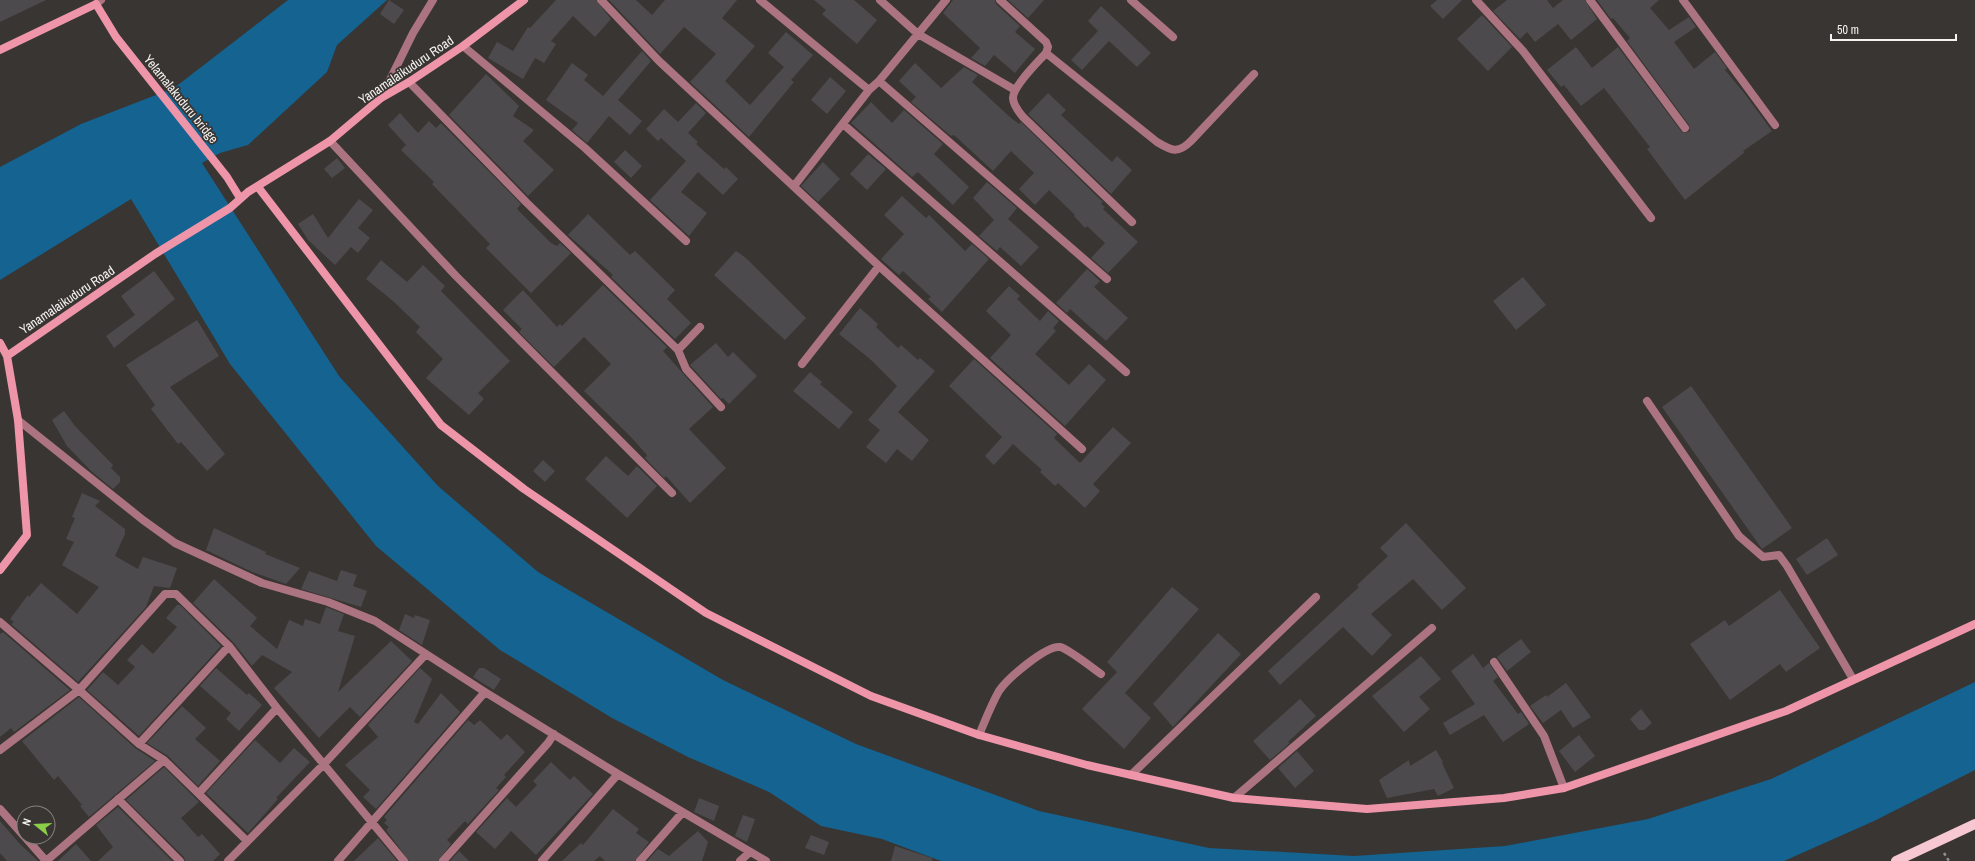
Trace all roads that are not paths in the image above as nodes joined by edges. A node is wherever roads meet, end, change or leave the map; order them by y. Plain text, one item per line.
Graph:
1 (433, 0) edge
2 (524, 0) edge
3 (601, 0) edge
4 (760, 0) edge
5 (880, 0) edge
6 (946, 0) edge
7 (1000, 0) edge
8 (1131, 0) edge
9 (1476, 0) edge
10 (1590, 0) edge
11 (1683, 0) edge
12 (99, 2) edge
13 (918, 34) junction
14 (1174, 37) dead end
15 (463, 46) junction
16 (0, 50) edge
17 (1046, 53) junction
18 (1254, 74) dead end
19 (879, 81) junction
20 (410, 82) junction
21 (869, 90) junction
22 (1015, 90) junction
23 (381, 98) junction
24 (843, 124) junction
25 (1775, 125) dead end
26 (1685, 128) dead end
27 (330, 141) junction
28 (794, 186) junction
29 (258, 187) junction
30 (240, 198) junction
31 (1651, 218) dead end
32 (1132, 222) dead end
33 (686, 241) dead end
34 (879, 266) junction
35 (1107, 280) dead end
36 (700, 327) dead end
37 (0, 343) edge
38 (678, 350) junction
39 (3, 357) edge
40 (802, 364) dead end
41 (1126, 372) dead end
42 (1647, 401) dead end
43 (721, 406) dead end
44 (18, 420) junction
45 (1082, 449) dead end
46 (672, 493) dead end
47 (0, 570) edge
48 (1316, 597) dead end
49 (0, 622) edge
50 (1975, 624) edge
51 (1432, 628) dead end
52 (229, 646) junction
53 (426, 654) junction
54 (1494, 662) dead end
55 (1101, 674) dead end
56 (1854, 679) junction
57 (79, 690) junction
58 (485, 692) junction
59 (277, 708) junction
60 (554, 734) junction
61 (979, 735) junction
62 (139, 744) junction
63 (0, 750) edge
64 (164, 760) junction
65 (324, 764) junction
66 (618, 774) junction
67 (1131, 774) junction
68 (1564, 788) junction
69 (199, 793) junction
70 (1234, 798) junction
71 (118, 799) junction
72 (0, 809) edge
73 (682, 813) junction
74 (372, 822) junction
75 (1975, 824) edge
76 (16, 828) edge
77 (247, 841) junction
78 (31, 845) edge
79 (750, 852) junction
80 (46, 861) edge
81 (180, 861) edge
82 (228, 861) edge
83 (338, 861) edge
84 (404, 861) edge
85 (443, 861) edge
86 (542, 861) edge
87 (640, 861) edge
88 (740, 861) edge
89 (766, 861) edge
90 (1896, 861) edge

1 - 23 street
2 - 15 street, Yanamalaikuduru Road
3 - 28 street
4 - 21 street
5 - 13 street
6 - 13 street
7 - 17 street
8 - 14 street
9 - 31 street
10 - 26 street
11 - 25 street
12 - 16 street
12 - 30 street, Yelamalakuduru bridge
13 - 19 street
13 - 22 street
15 - 20 street, Yanamalaikuduru Road
15 - 33 street
17 - 18 street
17 - 22 street
19 - 21 street
19 - 35 street
20 - 23 street, Yanamalaikuduru Road
20 - 38 street
21 - 24 street
22 - 32 street
23 - 27 street, Yanamalaikuduru Road
24 - 28 street
24 - 41 street
27 - 29 street, Yanamalaikuduru Road
27 - 46 street
28 - 34 street
29 - 30 street, Yanamalaikuduru Road
29 - 61 street
30 - 39 street, Yanamalaikuduru Road
34 - 40 street
34 - 45 street
36 - 38 street
37 - 39 street
38 - 43 street
39 - 44 street
42 - 56 street
44 - 47 street
44 - 53 street
48 - 67 street
49 - 57 street
50 - 56 street
51 - 70 street
52 - 57 street
52 - 59 street
52 - 62 street
53 - 58 street
53 - 65 street
54 - 68 street
55 - 61 street
56 - 68 street
57 - 62 street
57 - 63 street
58 - 60 street
58 - 74 street
59 - 65 street
59 - 69 street
60 - 66 street
60 - 85 street
61 - 67 street
62 - 64 street
64 - 69 street
64 - 71 street
65 - 74 street
65 - 77 street
66 - 73 street
66 - 86 street
67 - 70 street
68 - 70 street
69 - 77 street
71 - 80 street
71 - 81 street
72 - 76 street
73 - 79 street
73 - 87 street
74 - 83 street
74 - 84 street
75 - 90 main road
77 - 82 street
78 - 80 street
79 - 88 street
79 - 89 street

